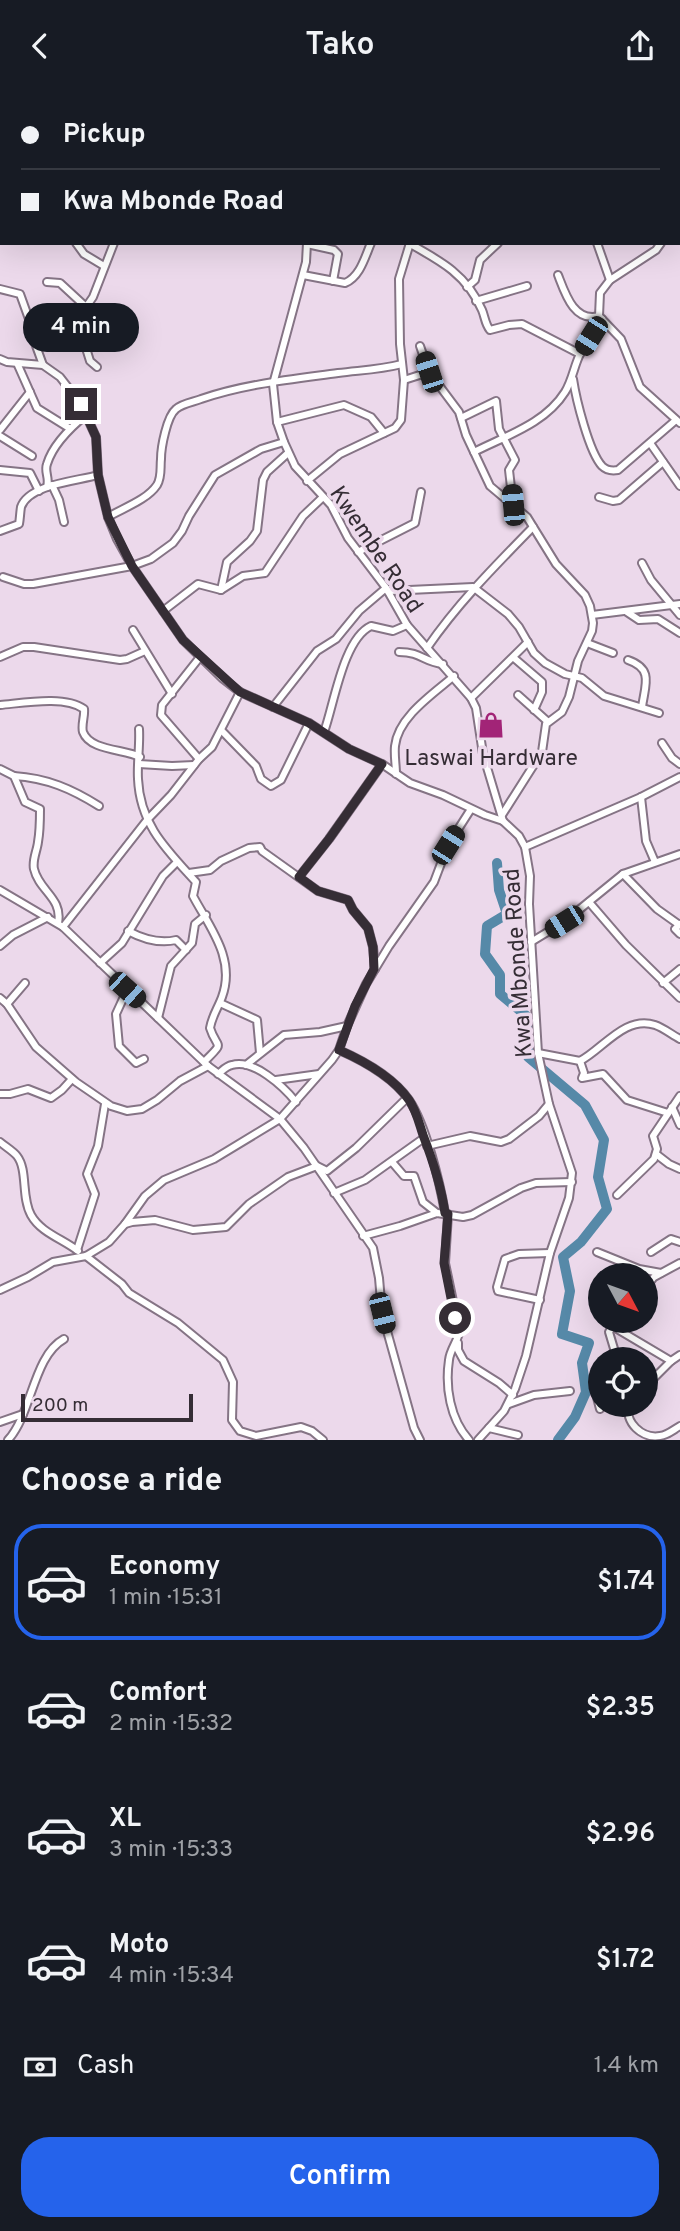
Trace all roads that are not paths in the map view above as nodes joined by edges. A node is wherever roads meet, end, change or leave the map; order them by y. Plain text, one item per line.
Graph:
1 (77, 245) edge
2 (113, 245) edge
3 (307, 245) edge
4 (312, 245) edge
5 (370, 245) edge
6 (410, 245) edge
7 (412, 245) edge
8 (496, 245) edge
9 (598, 245) edge
10 (660, 245) edge
11 (104, 266) junction
12 (303, 275) junction
13 (558, 275) dead end
14 (333, 281) junction
15 (610, 281) junction
16 (47, 282) dead end
17 (527, 286) dead end
18 (467, 287) junction
19 (0, 289) edge
20 (476, 301) junction
21 (86, 307) junction
22 (601, 317) junction
23 (29, 319) dead end
24 (74, 328) junction
25 (420, 346) dead end
26 (580, 354) junction
27 (0, 359) edge
28 (17, 363) junction
29 (402, 364) junction
30 (43, 365) junction
31 (97, 367) dead end
32 (429, 372) junction
33 (572, 378) junction
34 (404, 380) junction
35 (273, 384) junction
36 (30, 392) junction
37 (87, 414) junction
38 (461, 418) junction
39 (678, 421) edge
40 (277, 422) junction
41 (69, 428) junction
42 (0, 430) edge
43 (384, 433) junction
44 (0, 436) edge
45 (502, 439) junction
46 (284, 442) junction
47 (650, 443) junction
48 (474, 452) junction
49 (289, 453) junction
50 (32, 456) dead end
51 (663, 462) junction
52 (0, 470) edge
53 (98, 475) junction
54 (307, 481) junction
55 (49, 486) junction
56 (680, 486) edge
57 (39, 491) junction
58 (421, 492) dead end
59 (323, 497) junction
60 (599, 497) dead end
61 (513, 505) junction
62 (108, 517) junction
63 (64, 522) dead end
64 (533, 527) junction
65 (0, 531) edge
66 (358, 552) junction
67 (642, 563) dead end
68 (132, 566) junction
69 (3, 577) dead end
70 (474, 587) junction
71 (387, 589) junction
72 (222, 590) junction
73 (680, 604) edge
74 (672, 605) junction
75 (163, 611) junction
76 (627, 612) junction
77 (592, 615) junction
78 (680, 615) edge
79 (407, 625) junction
80 (133, 630) dead end
81 (680, 633) edge
82 (528, 642) junction
83 (587, 643) junction
84 (427, 647) junction
85 (145, 651) junction
86 (399, 652) dead end
87 (612, 653) dead end
88 (0, 657) edge
89 (200, 657) junction
90 (514, 658) junction
91 (628, 660) dead end
92 (443, 664) junction
93 (454, 676) junction
94 (573, 676) junction
95 (240, 692) junction
96 (172, 694) junction
97 (518, 695) dead end
98 (471, 698) junction
99 (0, 705) edge
100 (274, 707) junction
101 (642, 707) junction
102 (534, 710) junction
103 (659, 713) dead end
104 (547, 722) junction
105 (309, 723) junction
106 (139, 729) dead end
107 (222, 731) junction
108 (324, 732) junction
109 (662, 743) dead end
110 (139, 760) junction
111 (196, 762) junction
112 (382, 764) junction
113 (680, 764) edge
114 (0, 769) edge
115 (396, 774) junction
116 (14, 776) junction
117 (680, 777) edge
118 (641, 797) junction
119 (99, 806) dead end
120 (471, 809) junction
121 (502, 818) junction
122 (147, 820) junction
123 (525, 847) junction
124 (680, 854) edge
125 (655, 862) junction
126 (176, 863) junction
127 (188, 873) junction
128 (623, 874) junction
129 (299, 877) junction
130 (0, 890) edge
131 (589, 902) junction
132 (206, 915) junction
133 (48, 917) junction
134 (679, 924) edge
135 (61, 925) junction
136 (128, 931) junction
137 (680, 934) edge
138 (531, 942) junction
139 (0, 946) edge
140 (186, 950) junction
141 (100, 963) junction
142 (374, 969) junction
143 (680, 969) edge
144 (25, 983) dead end
145 (663, 983) junction
146 (127, 990) junction
147 (0, 998) edge
148 (680, 998) edge
149 (220, 1003) junction
150 (7, 1004) junction
151 (158, 1018) junction
152 (347, 1026) junction
153 (680, 1039) edge
154 (339, 1050) junction
155 (260, 1053) junction
156 (538, 1053) junction
157 (144, 1059) dead end
158 (580, 1061) junction
159 (206, 1064) junction
160 (247, 1065) junction
161 (218, 1075) junction
162 (319, 1075) junction
163 (72, 1079) junction
164 (276, 1080) junction
165 (0, 1094) edge
166 (680, 1096) edge
167 (407, 1098) junction
168 (296, 1102) junction
169 (104, 1104) junction
170 (549, 1104) junction
171 (670, 1110) junction
172 (280, 1119) junction
173 (680, 1125) edge
174 (424, 1138) junction
175 (0, 1142) edge
176 (427, 1146) junction
177 (656, 1154) junction
178 (392, 1162) junction
179 (317, 1166) junction
180 (680, 1169) edge
181 (572, 1182) junction
182 (334, 1193) junction
183 (617, 1195) dead end
184 (443, 1213) junction
185 (125, 1224) junction
186 (363, 1236) junction
187 (680, 1242) edge
188 (597, 1252) dead end
189 (650, 1252) dead end
190 (550, 1253) junction
191 (82, 1254) junction
192 (680, 1263) edge
193 (661, 1273) junction
194 (658, 1276) edge
195 (0, 1290) edge
196 (540, 1300) junction
197 (627, 1333) edge
198 (458, 1337) junction
199 (64, 1339) dead end
200 (680, 1355) edge
201 (671, 1361) junction
202 (658, 1374) edge
203 (570, 1391) dead end
204 (513, 1395) junction
205 (509, 1404) junction
206 (23, 1414) junction
207 (628, 1417) edge
208 (0, 1422) edge
209 (680, 1426) edge
210 (489, 1428) junction
211 (673, 1431) junction
212 (518, 1435) dead end
213 (10, 1439) edge
214 (323, 1440) edge
215 (420, 1440) edge
216 (470, 1440) edge
217 (479, 1440) edge
218 (679, 1440) edge

1 - 11 street
2 - 11 street
3 - 12 street, Kwembe Road
4 - 14 street
5 - 14 street
6 - 29 street
7 - 18 street
8 - 18 street
9 - 15 street
10 - 15 street
11 - 21 street
12 - 14 street
12 - 35 street, Kwembe Road
13 - 22 street
15 - 22 street
16 - 21 street
17 - 20 street
18 - 20 street
19 - 23 street
20 - 26 street
21 - 24 street
22 - 26 street
22 - 39 street
24 - 30 street
24 - 31 street
25 - 32 street
26 - 33 street
27 - 28 street
28 - 30 street
28 - 36 street
29 - 34 street
29 - 35 street
30 - 37 street, Kwa Mbonde Road
32 - 34 street
32 - 38 street
33 - 45 street
33 - 47 street
34 - 43 street
35 - 40 street, Kwembe Road
35 - 62 street
36 - 41 street
36 - 42 street
37 - 41 street
37 - 53 street, Kwa Mbonde Road
38 - 45 street
38 - 48 street
39 - 47 street
40 - 43 street
40 - 46 street, Kwembe Road
41 - 55 street
43 - 54 street
44 - 50 street
45 - 48 street
45 - 61 street
46 - 49 street, Kwembe Road
46 - 68 street
47 - 51 street
48 - 61 street
49 - 54 street, Kwembe Road
49 - 72 street
51 - 56 street
51 - 60 street
52 - 57 street
53 - 55 street
53 - 62 street, Kwa Mbonde Road
54 - 59 street, Kwembe Road
55 - 57 street
55 - 63 street
57 - 65 street
58 - 66 street
59 - 66 street, Kwembe Road
59 - 72 street
61 - 64 street
62 - 68 street, Kwa Mbonde Road
64 - 70 street
64 - 77 street
66 - 71 street, Kwembe Road
67 - 74 street
68 - 69 street
68 - 75 street, Kwa Mbonde Road
70 - 71 street
70 - 82 street
70 - 84 street
71 - 79 street, Kwembe Road
71 - 100 street
72 - 75 street
73 - 74 street
74 - 76 street
74 - 78 street
75 - 89 street, Kwa Mbonde Road
76 - 77 street
76 - 81 street
77 - 83 street
79 - 84 street, Kwembe Road
79 - 108 street
80 - 85 street
82 - 90 street
82 - 94 street
83 - 87 street
83 - 94 street
84 - 92 street, Kwembe Road
85 - 88 street
85 - 96 street
86 - 92 street
89 - 95 street, Kwa Mbonde Road
89 - 96 street
90 - 98 street
90 - 102 street
91 - 101 street
92 - 93 street, Kwembe Road
93 - 98 street, Kwembe Road
93 - 115 street
94 - 101 street
94 - 104 street
95 - 100 street, Kwa Mbonde Road
95 - 107 street
96 - 111 street
97 - 102 street
98 - 121 street, Kwembe Road
99 - 110 street
100 - 105 street, Kwa Mbonde Road
101 - 103 street
102 - 104 street
104 - 121 street
105 - 107 street
105 - 108 street, Kwa Mbonde Road
106 - 110 street
107 - 111 street
108 - 112 street, Kwa Mbonde Road
109 - 113 street
110 - 111 street
110 - 122 street
111 - 122 street
112 - 115 street, Kwa Mbonde Road
112 - 129 street
114 - 116 street
115 - 120 street, Kwa Mbonde Road
116 - 119 street
116 - 135 street
117 - 118 street
118 - 123 street
118 - 125 street
120 - 121 street, Kwa Mbonde Road
120 - 142 street
121 - 123 street, Kwa Mbonde Road
122 - 126 street
122 - 135 street
123 - 138 street, Kwa Mbonde Road
124 - 125 street
125 - 128 street
126 - 127 street
126 - 136 street
127 - 129 street
127 - 132 street
128 - 131 street
128 - 134 street
129 - 142 street
130 - 133 street
131 - 138 street
131 - 145 street
132 - 140 street
132 - 149 street
133 - 135 street
133 - 139 street
134 - 137 street
135 - 141 street
136 - 140 street
136 - 141 street
138 - 156 street, Kwa Mbonde Road
140 - 151 street
141 - 146 street
142 - 152 street
143 - 145 street
144 - 150 street
145 - 148 street
146 - 151 street
146 - 157 street
147 - 150 street
149 - 155 street
149 - 159 street
150 - 163 street
151 - 159 street
152 - 154 street
152 - 155 street
153 - 158 street
154 - 162 street
154 - 167 street
155 - 160 street
156 - 158 street
156 - 170 street, Kwa Mbonde Road
158 - 171 street
159 - 161 street
159 - 169 street
160 - 161 street
160 - 164 street
161 - 172 street
162 - 164 street
162 - 168 street
163 - 165 street
163 - 169 street
164 - 168 street
166 - 171 street
167 - 174 street
167 - 179 street
168 - 172 street
169 - 191 street
170 - 176 street
170 - 181 street, Kwa Mbonde Road
171 - 173 street
171 - 177 street
172 - 179 street
172 - 185 street
174 - 176 street
174 - 178 street
175 - 191 street
176 - 184 street
177 - 180 street
177 - 183 street
178 - 182 street
178 - 184 street
179 - 182 street
179 - 185 street
181 - 184 street
181 - 190 street, Kwa Mbonde Road
182 - 186 street
184 - 186 street
184 - 198 street
185 - 191 street
186 - 215 street
187 - 189 street
188 - 193 street
190 - 196 street, Kwa Mbonde Road
190 - 196 street
191 - 195 street
191 - 214 street
192 - 193 street
193 - 194 street
196 - 204 street, Kwa Mbonde Road
197 - 201 street
198 - 204 street
198 - 216 street
199 - 206 street
200 - 201 street
201 - 202 street
203 - 205 street
204 - 205 street, Kwa Mbonde Road
205 - 210 street, Kwa Mbonde Road
206 - 208 street
206 - 213 street
207 - 211 street
209 - 211 street
210 - 212 street
210 - 217 street, Kwa Mbonde Road
211 - 218 street

